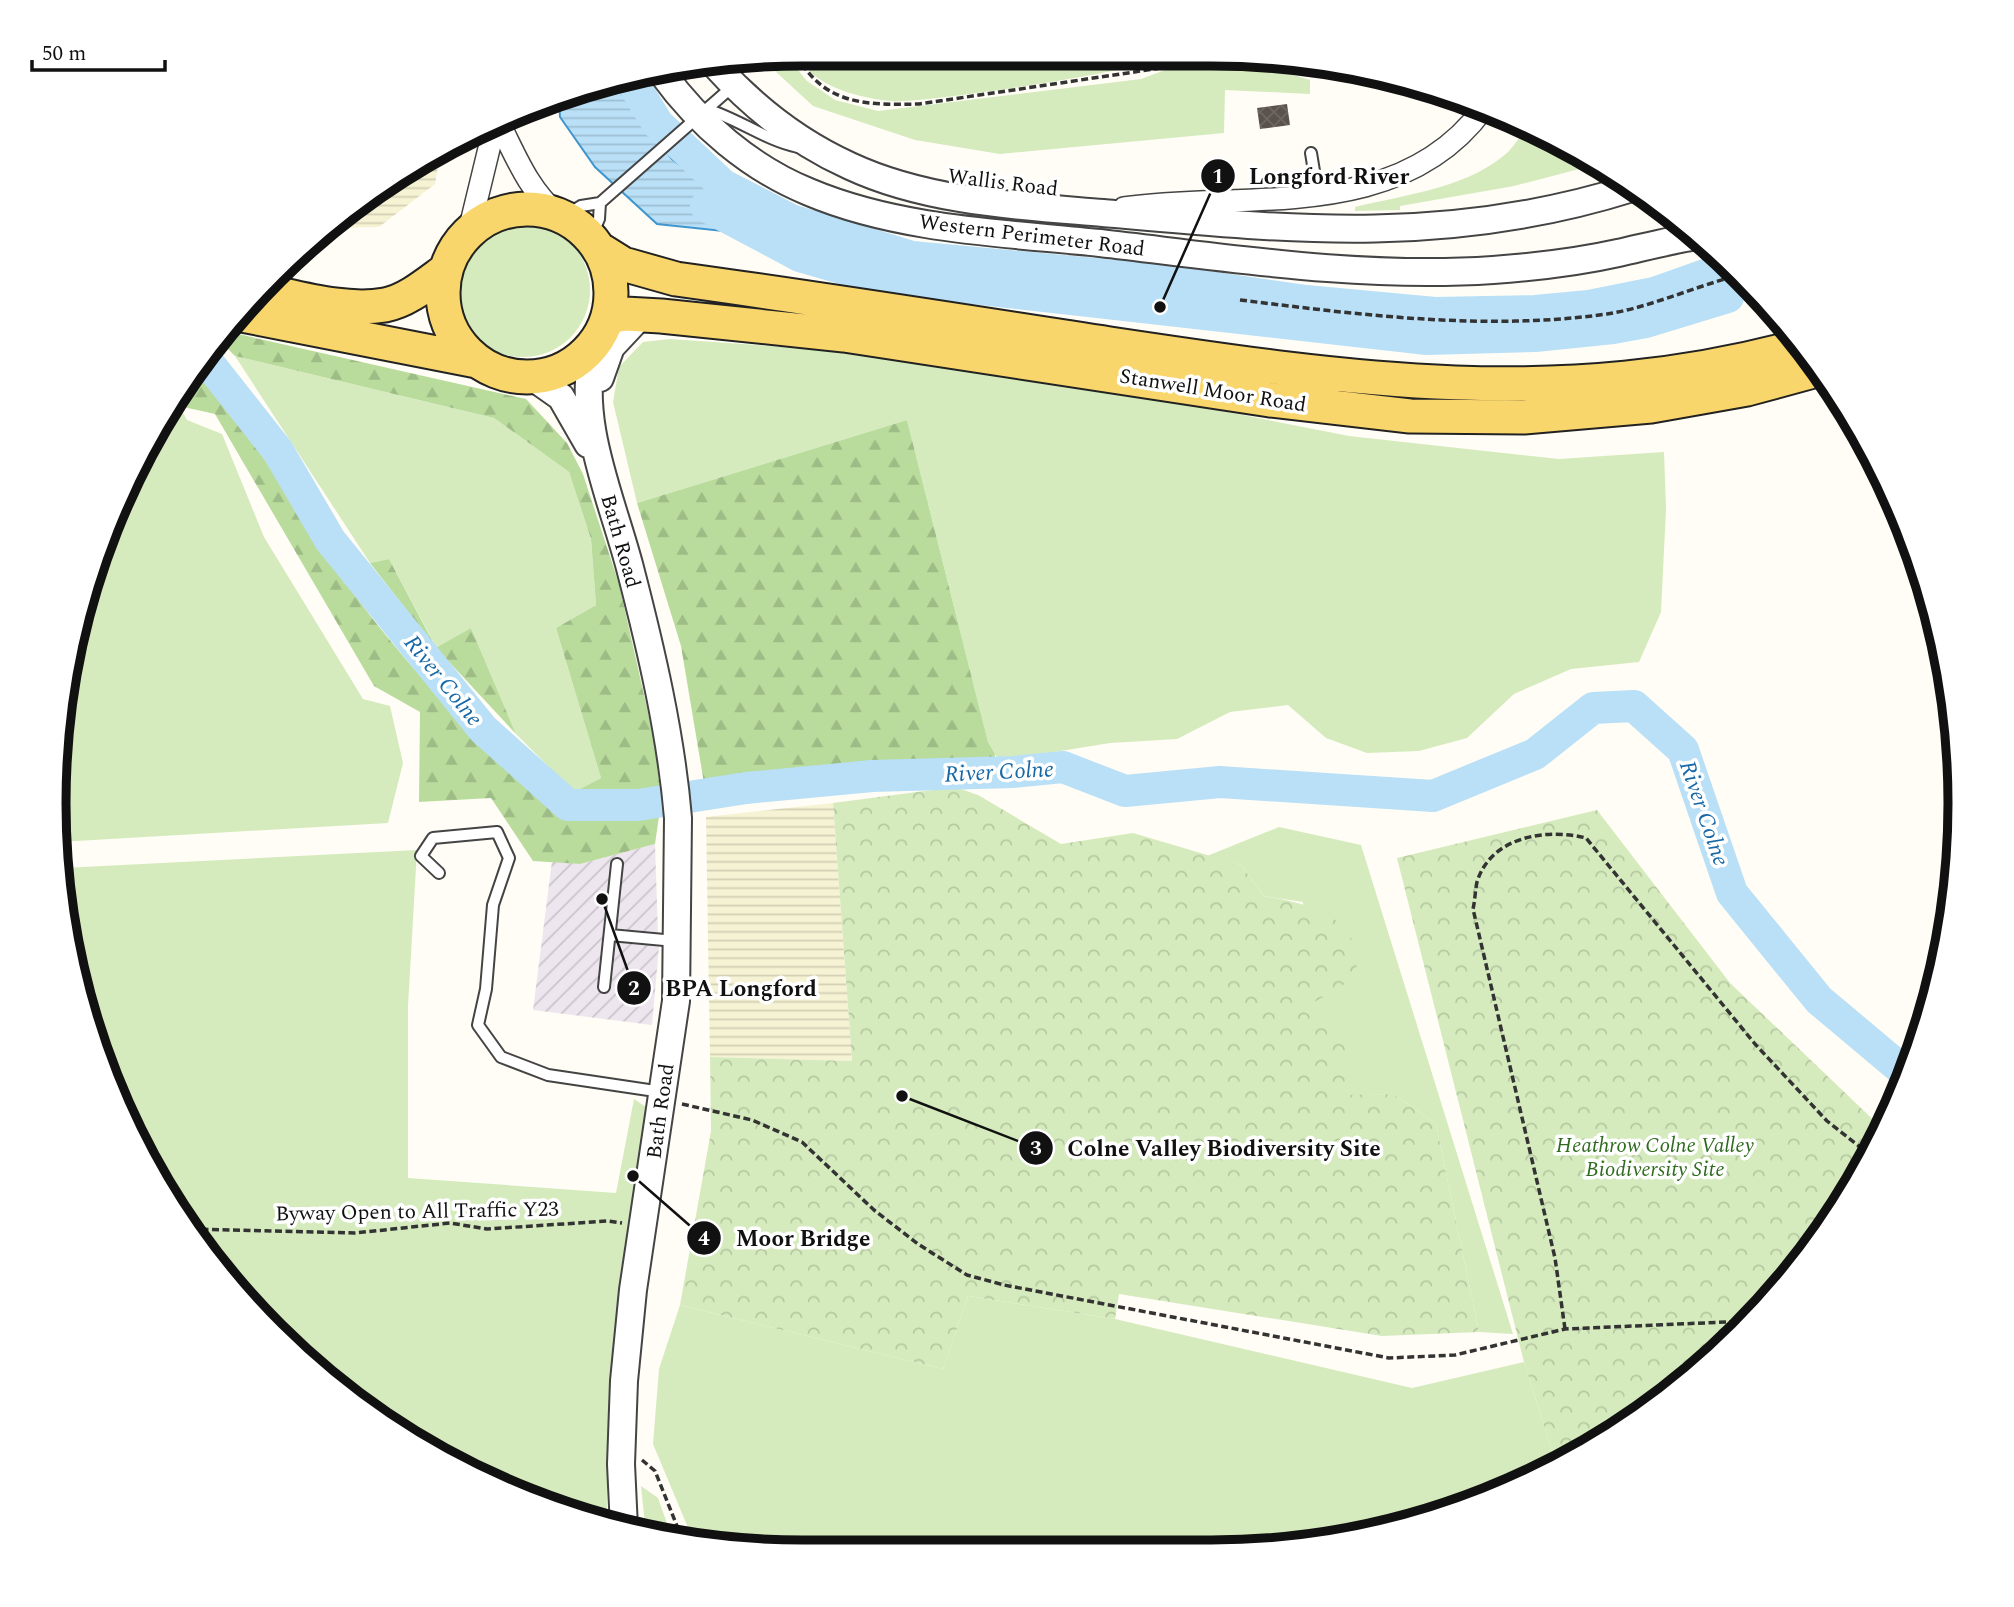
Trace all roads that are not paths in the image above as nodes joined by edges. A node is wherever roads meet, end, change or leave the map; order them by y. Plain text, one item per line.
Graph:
1 (721, 72) edge
2 (667, 80) edge
3 (733, 86) junction
4 (1475, 116) edge
5 (697, 117) junction
6 (503, 131) edge
7 (492, 137) edge
8 (825, 152) junction
9 (1311, 153) dead end
10 (1621, 191) edge
11 (1318, 195) junction
12 (601, 202) junction
13 (1091, 212) junction
14 (561, 216) junction
15 (470, 228) junction
16 (1672, 230) edge
17 (1683, 238) edge
18 (1657, 242) junction
19 (595, 243) junction
20 (446, 270) junction
21 (273, 292) edge
22 (641, 315) junction
23 (250, 317) edge
24 (601, 331) junction
25 (1790, 348) edge
26 (477, 361) junction
27 (1808, 373) edge
28 (534, 378) junction
29 (590, 424) junction
30 (598, 460) junction
31 (617, 863) dead end
32 (439, 873) dead end
33 (610, 935) junction
34 (678, 942) junction
35 (604, 987) dead end
36 (662, 1096) junction
37 (624, 1518) edge

1 - 3 street, Western Perimeter Road
2 - 5 street, Western Perimeter Road
3 - 5 lane
3 - 8 street, Western Perimeter Road
4 - 11 street
5 - 8 lane, Western Perimeter Road
5 - 12 lane
5 - 18 street, Western Perimeter Road
6 - 14 street
7 - 15 street
8 - 13 street, Western Perimeter Road
9 - 11 lane
10 - 13 street, Western Perimeter Road
11 - 13 street
12 - 14 lane
12 - 19 lane
14 - 15 main road
14 - 19 main road
15 - 20 main road
16 - 18 street, Western Perimeter Road
17 - 18 street, Western Perimeter Road
19 - 24 main road
19 - 25 main road, Stanwell Moor Road
20 - 21 main road
20 - 26 main road
22 - 24 main road, Stanwell Moor Road
22 - 27 main road, Stanwell Moor Road
22 - 29 street
23 - 26 main road
24 - 28 main road
24 - 29 street, Bath Road
26 - 28 main road
28 - 30 street, Bath Road
29 - 30 street, Bath Road
30 - 34 street, Bath Road
31 - 33 lane
32 - 36 lane
33 - 34 lane
33 - 35 lane
34 - 36 street, Bath Road
36 - 37 street, Bath Road

